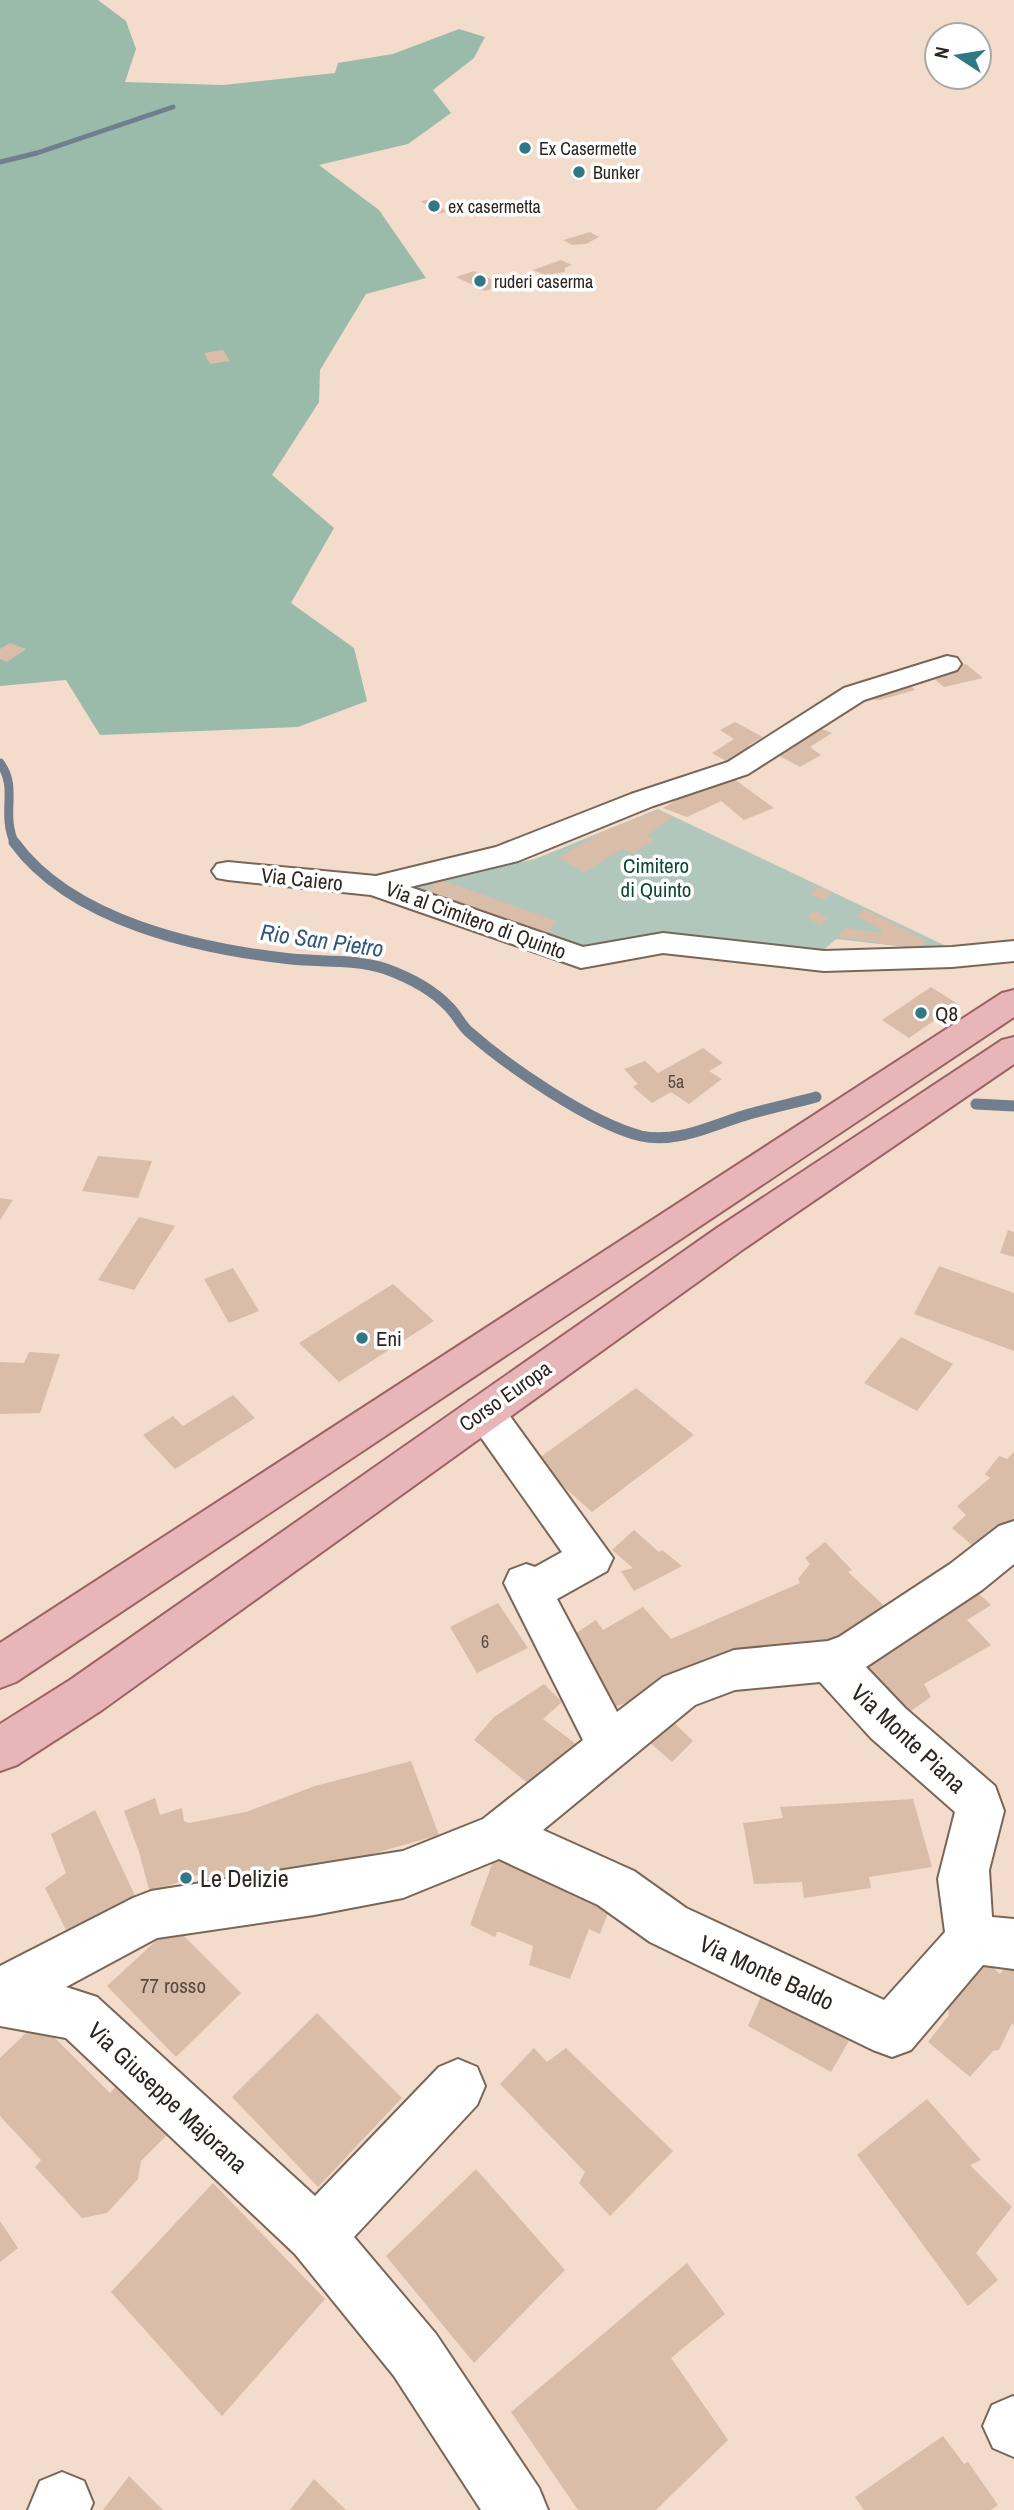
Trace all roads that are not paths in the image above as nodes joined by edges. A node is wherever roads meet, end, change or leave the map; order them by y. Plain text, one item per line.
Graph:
1 (947, 664) dead end
2 (228, 870) dead end
3 (376, 886) junction
4 (1014, 951) edge
5 (1014, 1001) edge
6 (1014, 1048) edge
7 (484, 1412) junction
8 (1014, 1539) edge
9 (830, 1661) junction
10 (0, 1668) edge
11 (610, 1745) junction
12 (0, 1750) edge
13 (500, 1835) junction
14 (993, 1942) edge
15 (0, 1994) edge
16 (0, 2000) edge
17 (458, 2086) dead end
18 (315, 2234) junction
19 (517, 2510) edge

1 - 3 street, Via al Cimitero di Quinto
2 - 3 street, Via Caiero
3 - 4 street, Via al Cimitero di Quinto
5 - 10 main road
6 - 7 main road, Corso Europa
7 - 11 street
7 - 12 main road, Corso Europa
8 - 9 street
9 - 11 street
9 - 14 street, Via Monte Piana
11 - 13 street
13 - 14 street, Via Monte Baldo
13 - 15 street
16 - 18 street, Via Giuseppe Majorana
17 - 18 street
18 - 19 street, Via Giuseppe Majorana

